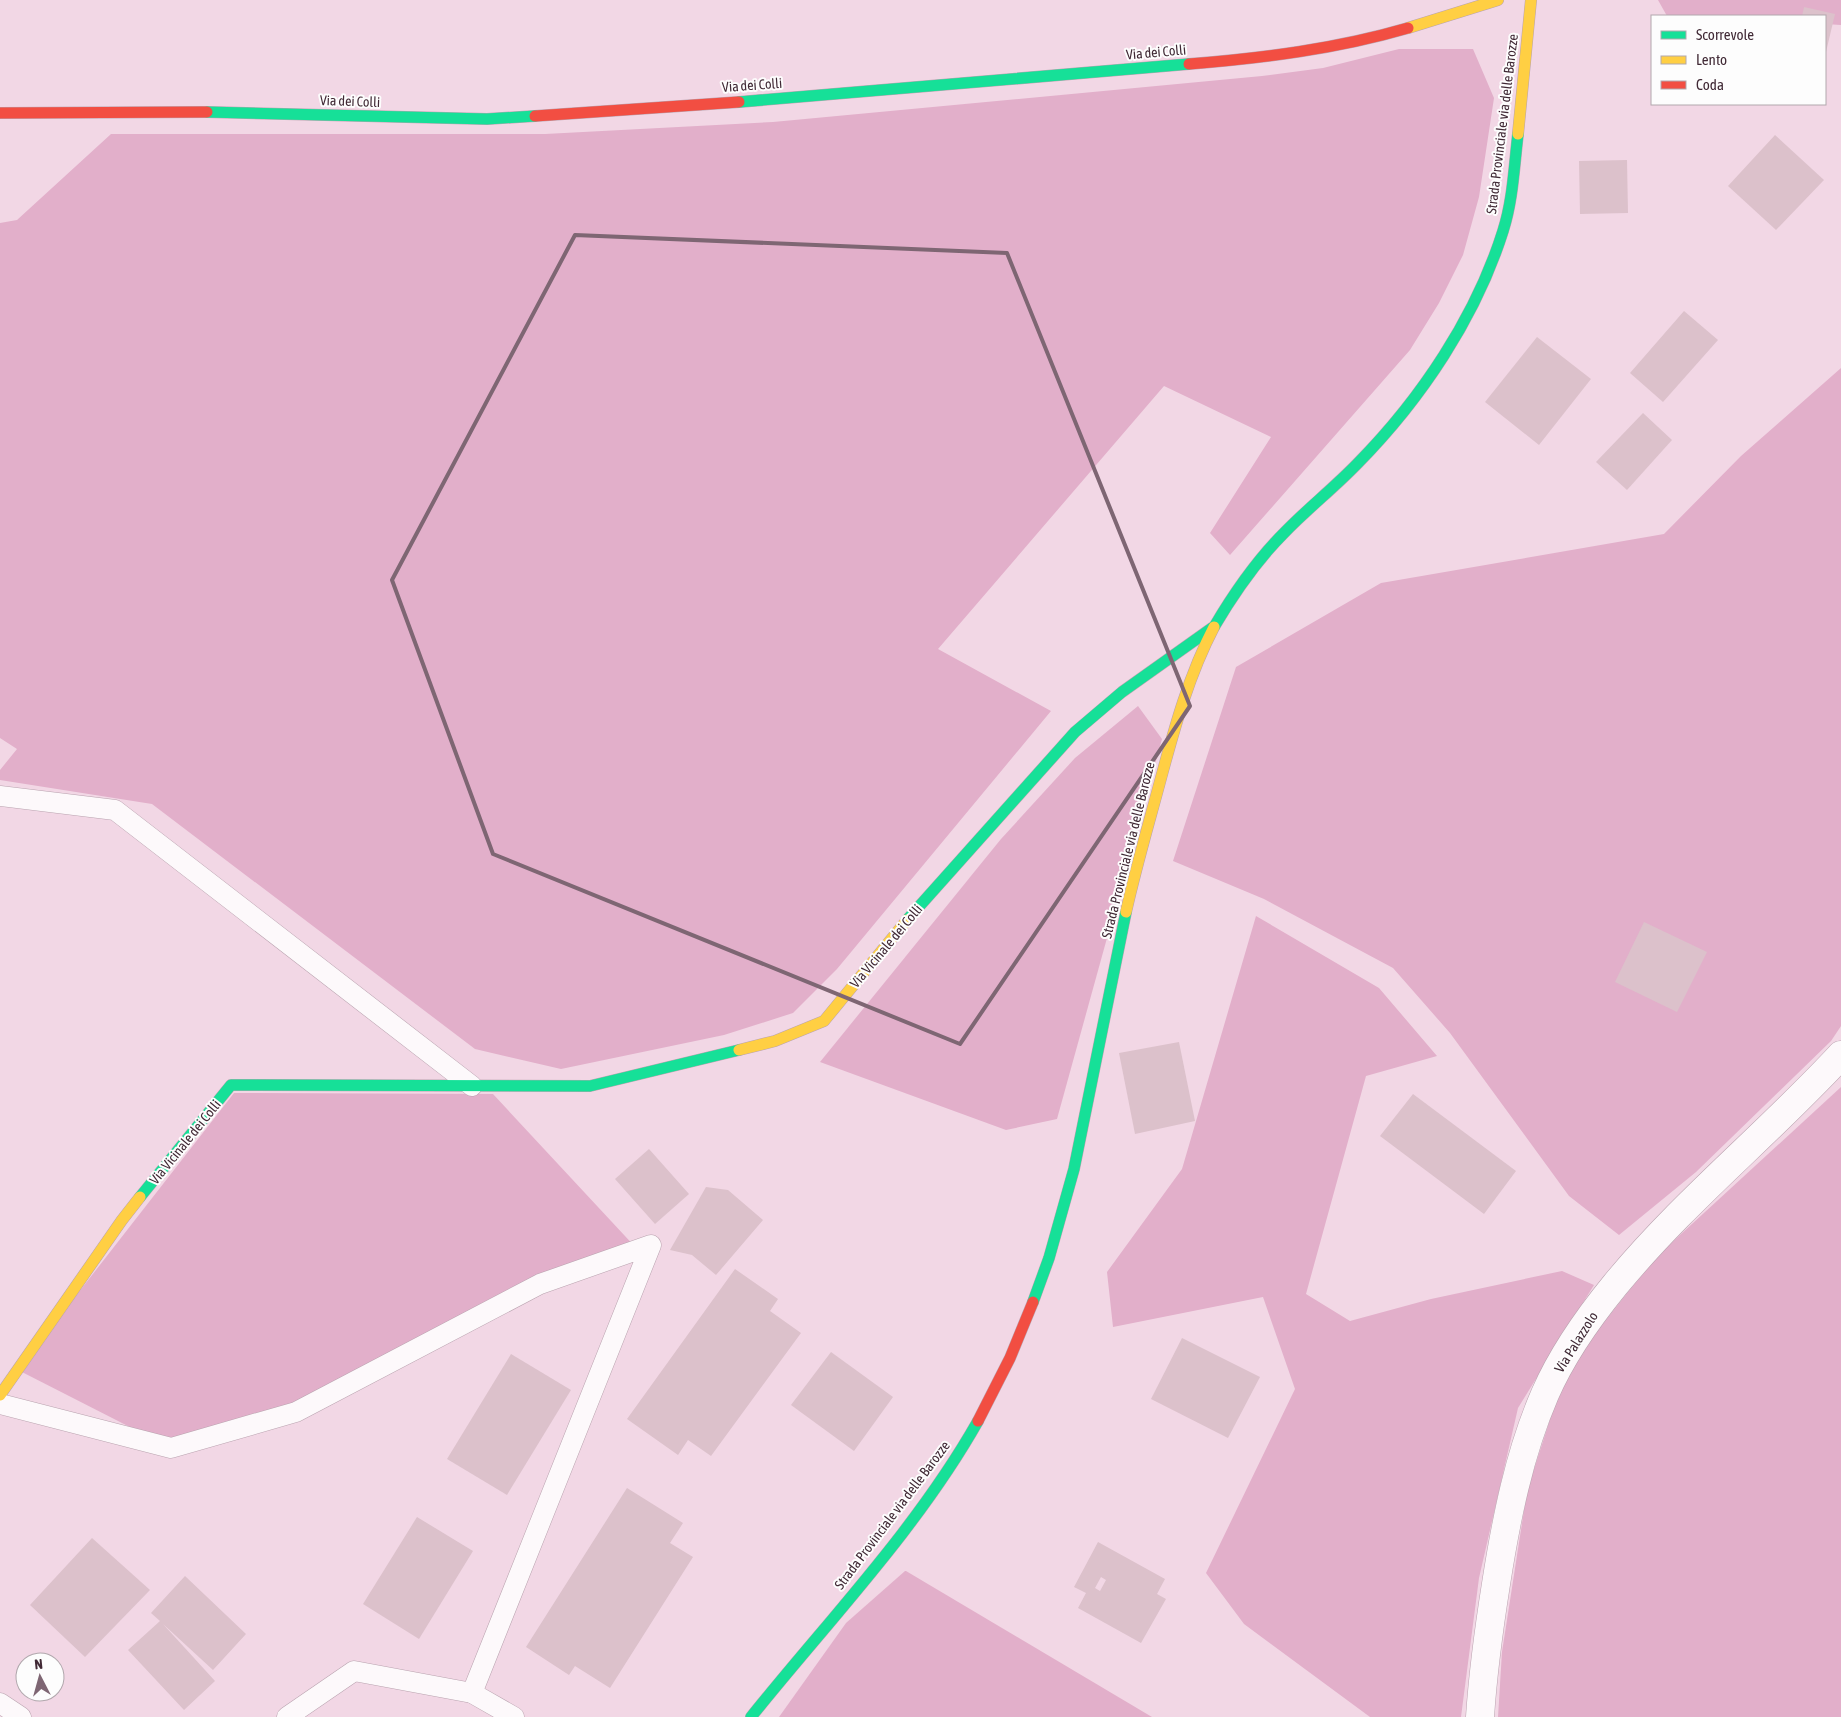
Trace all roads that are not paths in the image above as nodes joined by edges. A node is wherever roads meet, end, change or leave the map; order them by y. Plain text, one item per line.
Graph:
1 (1498, 0) edge
2 (1531, 0) edge
3 (0, 112) edge
4 (1213, 627) junction
5 (0, 796) edge
6 (1841, 1055) edge
7 (472, 1086) junction
8 (0, 1395) edge
9 (0, 1404) edge
10 (472, 1692) junction
11 (0, 1703) edge
12 (21, 1717) edge
13 (287, 1717) edge
14 (514, 1717) edge
15 (751, 1717) edge
16 (1480, 1717) edge

1 - 3 street, Via dei Colli
2 - 4 street, Strada Provinciale via delle Barozze
4 - 7 street, Via Vicinale dei Colli
4 - 15 street, Strada Provinciale via delle Barozze
5 - 7 lane
6 - 16 street, Via Palazzolo
7 - 8 street, Via Vicinale dei Colli
9 - 10 lane
10 - 13 lane
10 - 14 lane
11 - 12 lane

